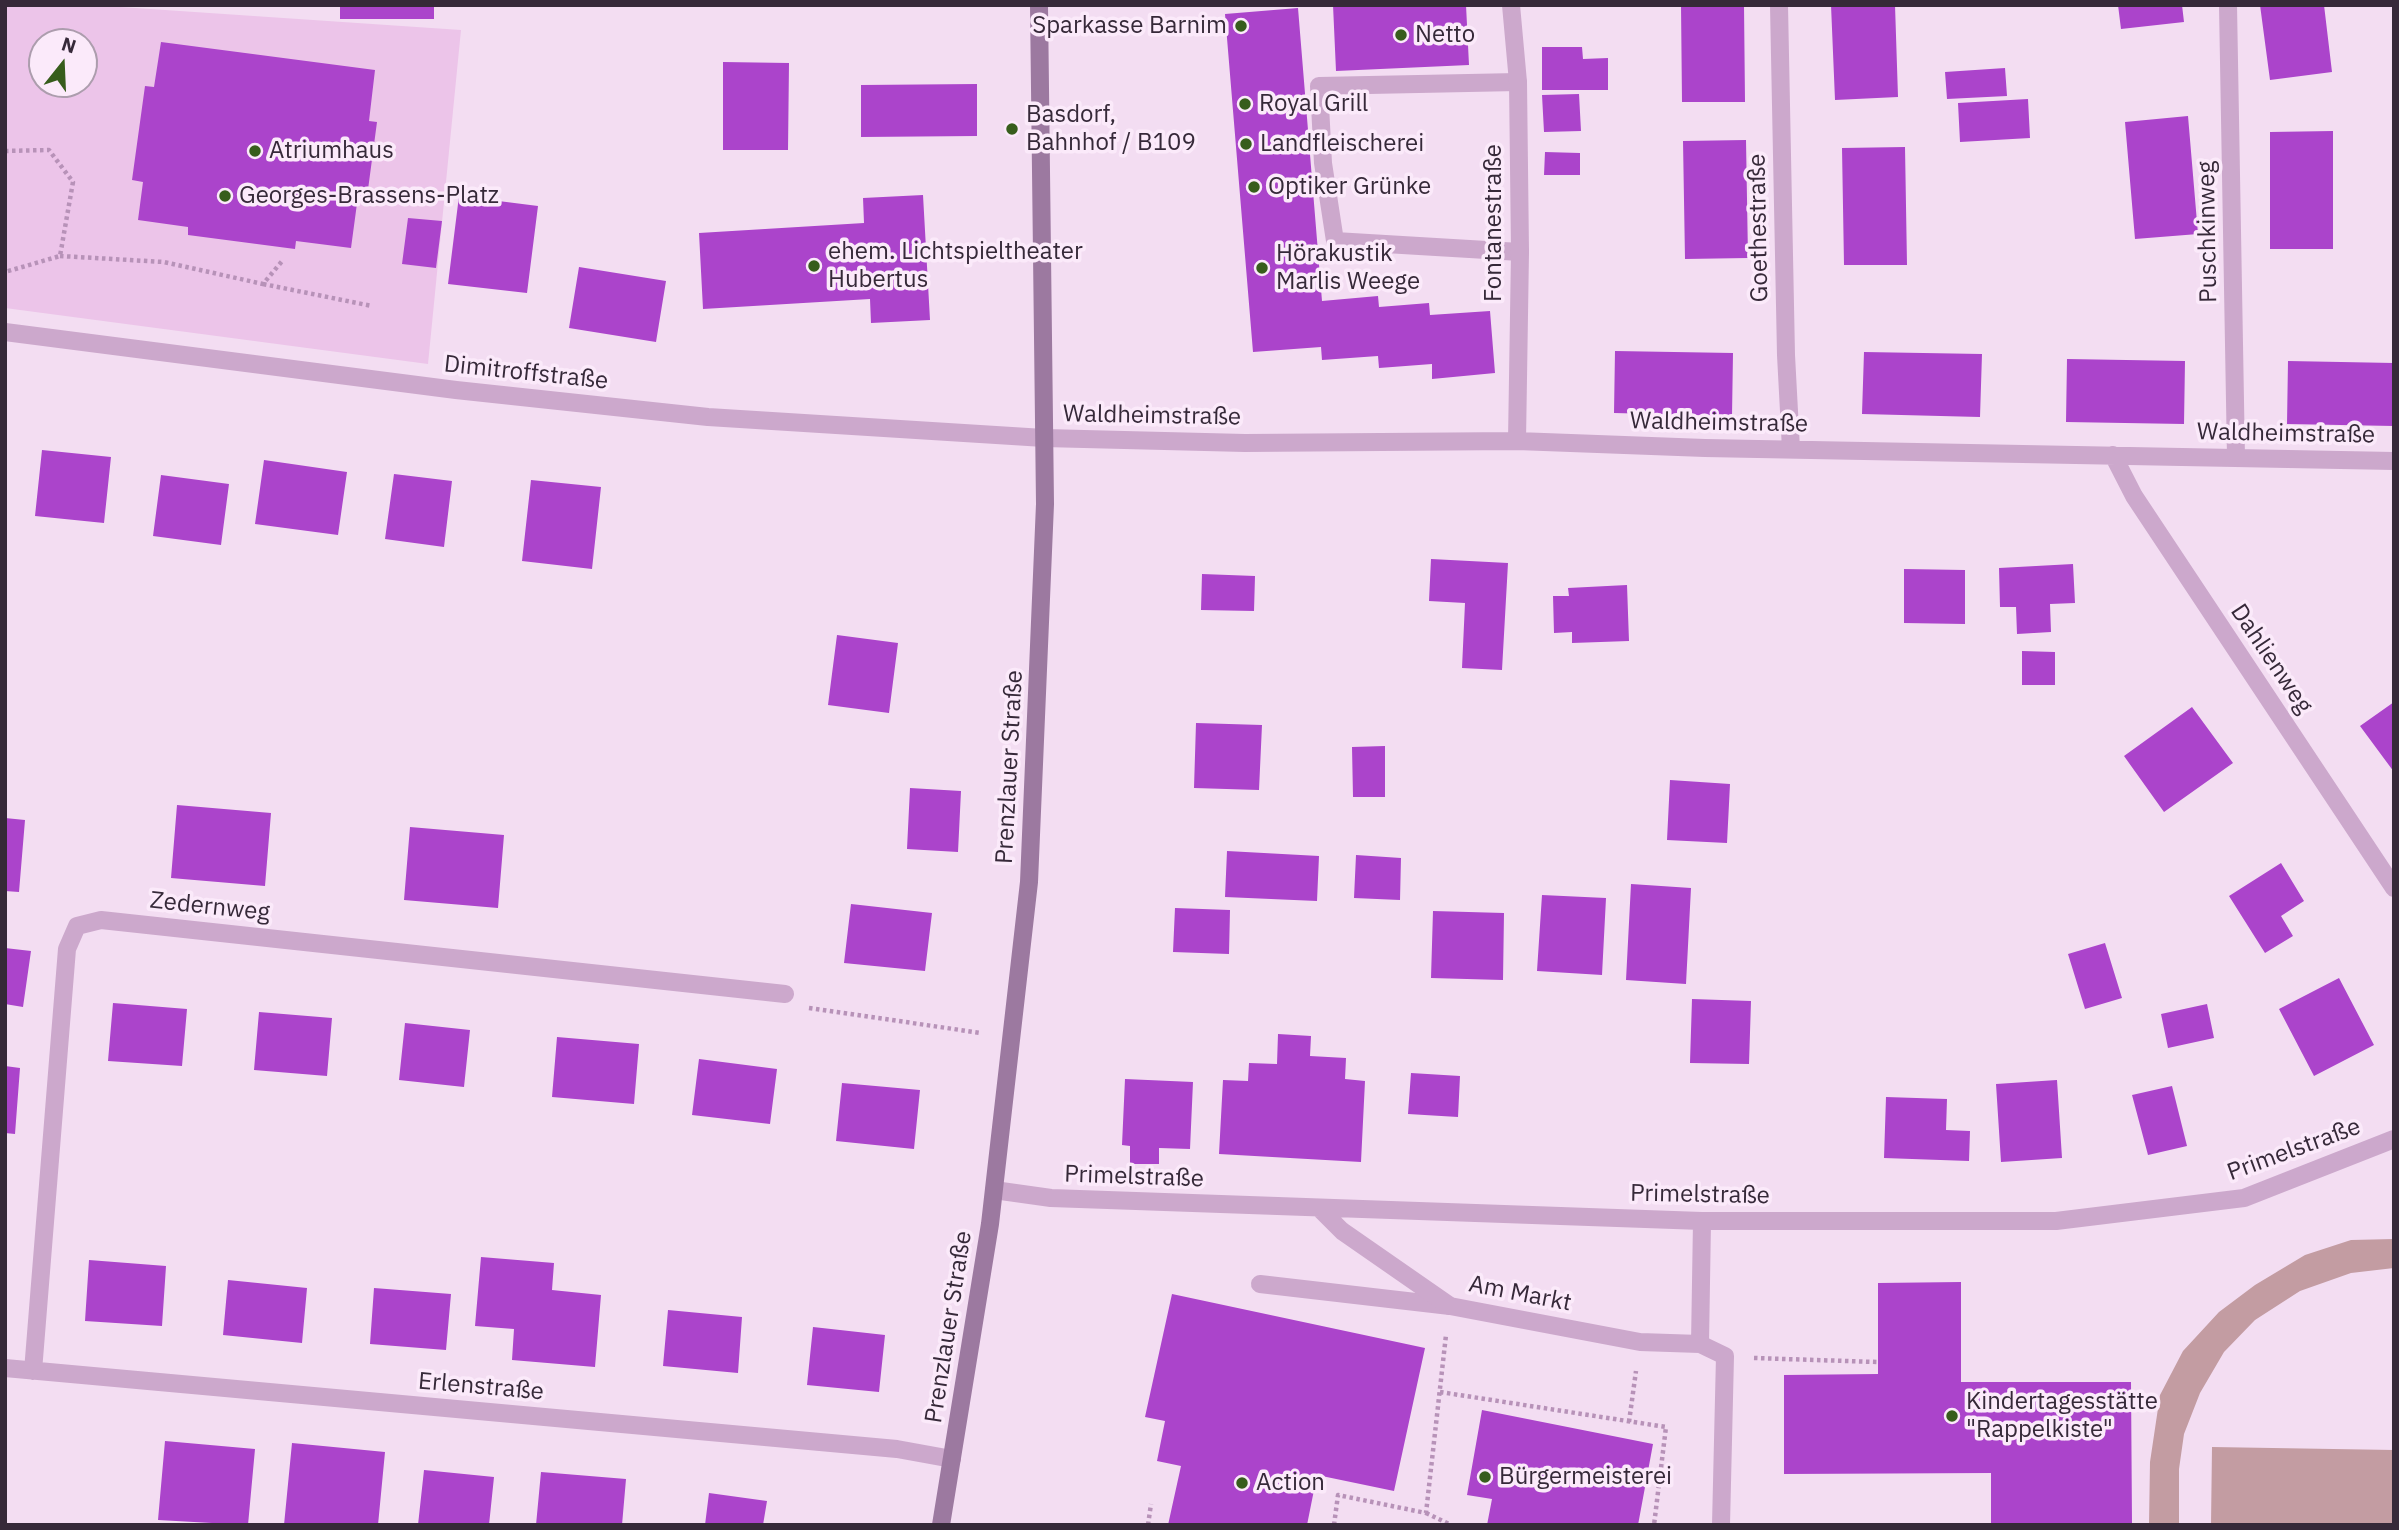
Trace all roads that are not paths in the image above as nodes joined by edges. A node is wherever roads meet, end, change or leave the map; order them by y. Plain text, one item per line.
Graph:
1 (1039, 5) edge
2 (1511, 5) edge
3 (1779, 5) edge
4 (2228, 5) edge
5 (1518, 82) junction
6 (1520, 252) junction
7 (5, 332) edge
8 (1044, 438) junction
9 (1517, 441) junction
10 (1791, 449) junction
11 (2113, 455) junction
12 (2236, 457) junction
13 (2394, 461) edge
14 (2394, 888) edge
15 (785, 994) road end
16 (2394, 1139) edge
17 (995, 1190) junction
18 (1320, 1209) junction
19 (1702, 1221) junction
20 (1260, 1284) dead end
21 (1450, 1306) junction
22 (1700, 1344) junction
23 (5, 1368) edge
24 (33, 1371) junction
25 (952, 1459) junction
26 (941, 1525) edge
27 (1721, 1525) edge

1 - 8 main road, Prenzlauer Straße
2 - 5 street, Fontanestraße
3 - 10 street, Goethestraße
4 - 12 street, Puschkinweg
5 - 6 street, Fontanestraße
5 - 6 street
6 - 9 street, Fontanestraße
7 - 8 street, Dimitroffstraße
8 - 9 street, Waldheimstraße
8 - 17 main road, Prenzlauer Straße
9 - 10 street, Waldheimstraße
10 - 11 street, Waldheimstraße
11 - 12 street, Waldheimstraße
11 - 14 street, Dahlienweg
12 - 13 street, Waldheimstraße
15 - 24 street, Zedernweg
16 - 19 street, Primelstraße
17 - 18 street, Primelstraße
17 - 25 main road, Prenzlauer Straße
18 - 19 street, Primelstraße
18 - 21 street, Am Markt
19 - 22 street
20 - 21 street
21 - 22 street, Am Markt
22 - 27 street, Am Markt
23 - 24 street, Erlenstraße
24 - 25 street, Erlenstraße
25 - 26 main road, Prenzlauer Straße

